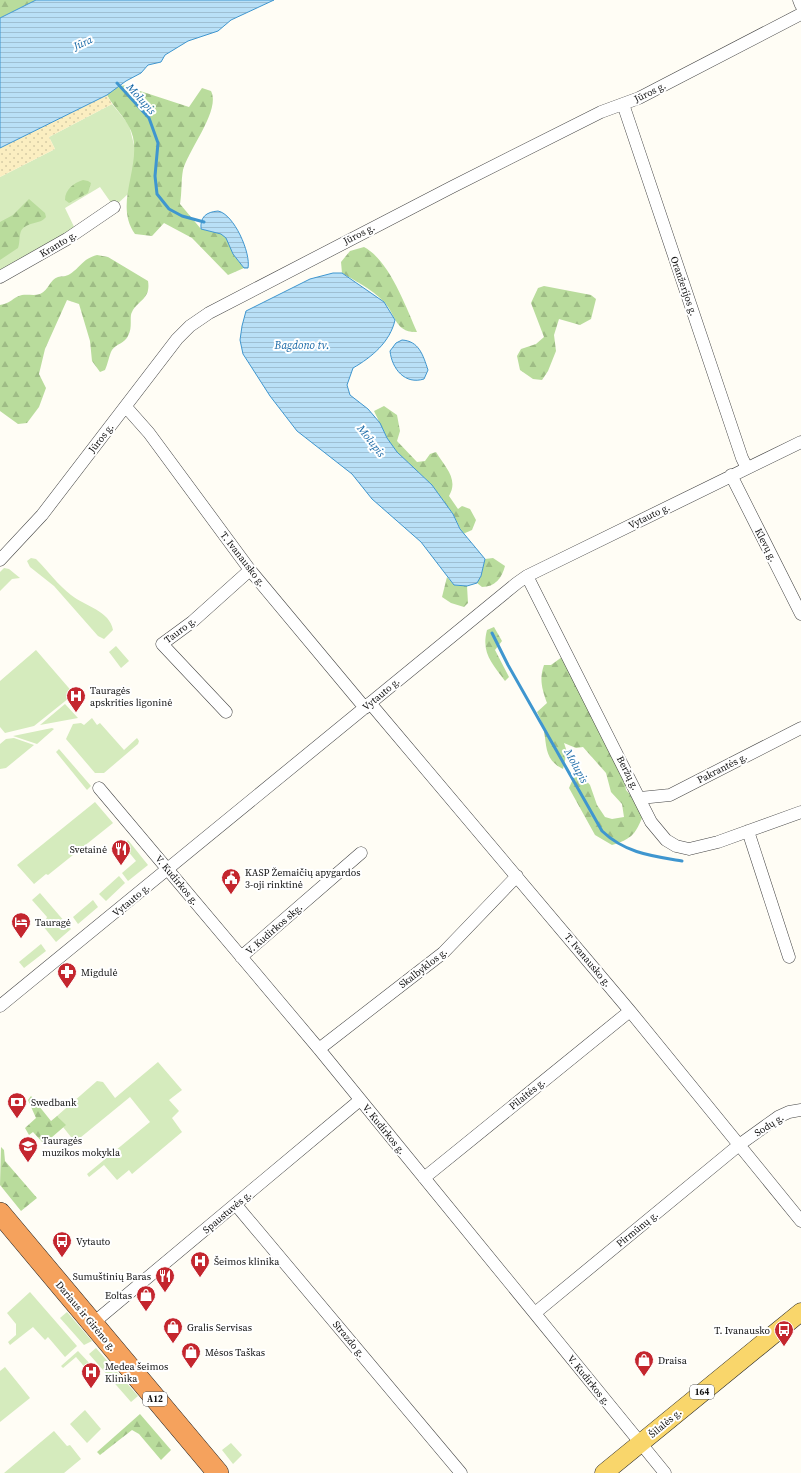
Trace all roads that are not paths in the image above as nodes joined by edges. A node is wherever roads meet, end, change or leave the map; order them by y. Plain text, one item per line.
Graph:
1 (799, 0) edge
2 (801, 5) edge
3 (801, 14) edge
4 (623, 104) junction
5 (114, 207) dead end
6 (0, 277) edge
7 (126, 407) junction
8 (801, 442) edge
9 (747, 468) junction
10 (732, 475) junction
11 (0, 560) edge
12 (250, 570) junction
13 (527, 576) junction
14 (801, 614) edge
15 (367, 706) junction
16 (226, 712) dead end
17 (801, 728) edge
18 (99, 788) dead end
19 (640, 798) junction
20 (801, 812) edge
21 (748, 831) junction
22 (361, 853) dead end
23 (167, 869) junction
24 (517, 876) junction
25 (241, 957) junction
26 (789, 957) dead end
27 (0, 1006) edge
28 (630, 1011) junction
29 (319, 1049) junction
30 (360, 1100) junction
31 (801, 1110) edge
32 (739, 1145) junction
33 (424, 1178) junction
34 (236, 1205) junction
35 (0, 1213) edge
36 (801, 1221) edge
37 (801, 1312) edge
38 (535, 1313) junction
39 (92, 1324) junction
40 (641, 1443) junction
41 (218, 1473) edge
42 (461, 1473) edge
43 (604, 1473) edge
44 (665, 1473) edge

1 - 2 street
3 - 4 street, Jūros g.
4 - 7 street, Jūros g.
4 - 9 street, Oranžerijos g.
5 - 6 street, Kranto g.
7 - 11 street, Jūros g.
7 - 12 street, T. Ivanausko g.
8 - 9 street, Vytauto g.
9 - 10 street, Vytauto g.
10 - 13 street, Vytauto g.
10 - 14 street, Klevų g.
12 - 15 street, T. Ivanausko g.
12 - 16 street, Tauro g.
13 - 15 street, Vytauto g.
13 - 19 street, Beržų g.
15 - 23 street, Vytauto g.
15 - 24 street, T. Ivanausko g.
17 - 19 street, Pakrantės g.
18 - 23 street, V. Kudirkos g.
19 - 21 street, Beržų g.
20 - 21 street, Beržų g.
21 - 26 street
22 - 25 street, V. Kudirkos skg.
23 - 25 street, V. Kudirkos g.
23 - 27 street, Vytauto g.
24 - 28 street, T. Ivanausko g.
24 - 29 street, Skalbyklos g.
25 - 29 street, V. Kudirkos g.
28 - 32 street, T. Ivanausko g.
28 - 33 street, Pilaitės g.
29 - 30 street, V. Kudirkos g.
30 - 33 street, V. Kudirkos g.
30 - 34 street, Spaustuvės g.
31 - 32 street, Sodų g.
32 - 36 street, T. Ivanausko g.
32 - 38 street, Pirmūnų g.
33 - 38 street, V. Kudirkos g.
34 - 39 street, Spaustuvės g.
34 - 42 street, Strazdo g.
35 - 39 highway, Dariaus ir Girėno g. / A12
37 - 40 main road, Šilalės g. / 164
38 - 40 street, V. Kudirkos g.
39 - 41 highway, Dariaus ir Girėno g. / A12
40 - 43 main road, Šilalės g. / 164
40 - 44 street, V. Kudirkos g.

